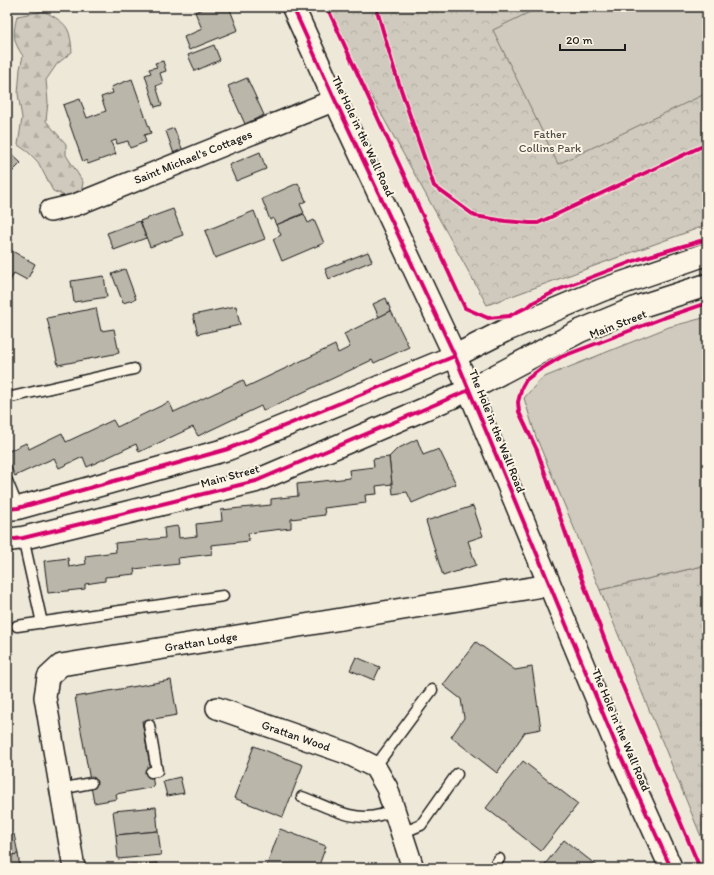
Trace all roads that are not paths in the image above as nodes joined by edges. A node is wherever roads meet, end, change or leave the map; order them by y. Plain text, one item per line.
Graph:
1 (294, 7) edge
2 (335, 100) junction
3 (50, 211) dead end
4 (707, 254) edge
5 (707, 285) edge
6 (455, 356) junction
7 (134, 369) dead end
8 (469, 390) junction
9 (7, 398) edge
10 (7, 481) edge
11 (12, 509) edge
12 (15, 539) edge
13 (549, 585) junction
14 (223, 596) dead end
15 (42, 623) junction
16 (17, 626) dead end
17 (432, 690) dead end
18 (217, 708) dead end
19 (149, 725) dead end
20 (375, 767) junction
21 (151, 772) dead end
22 (457, 774) dead end
23 (90, 783) dead end
24 (60, 788) junction
25 (302, 797) dead end
26 (394, 809) junction
27 (402, 833) junction
28 (74, 868) edge
29 (413, 868) edge
30 (670, 868) edge

1 - 2 street, The Hole in the Wall Road
2 - 3 street, Saint Michael's Cottages
2 - 6 street, The Hole in the Wall Road
4 - 6 street
5 - 8 street, Main Street
6 - 8 street, The Hole in the Wall Road
6 - 11 street
7 - 9 lane
8 - 12 street, Main Street
8 - 13 street, The Hole in the Wall Road
10 - 11 lane
11 - 12 street
12 - 15 lane
13 - 24 street, Grattan Lodge
13 - 30 street, The Hole in the Wall Road
14 - 15 lane
15 - 16 lane
17 - 20 lane
18 - 20 street, Grattan Wood
19 - 21 lane
20 - 26 street
22 - 27 lane
23 - 24 lane
24 - 28 street, Grattan Lodge
25 - 26 lane
26 - 27 street
27 - 29 street

